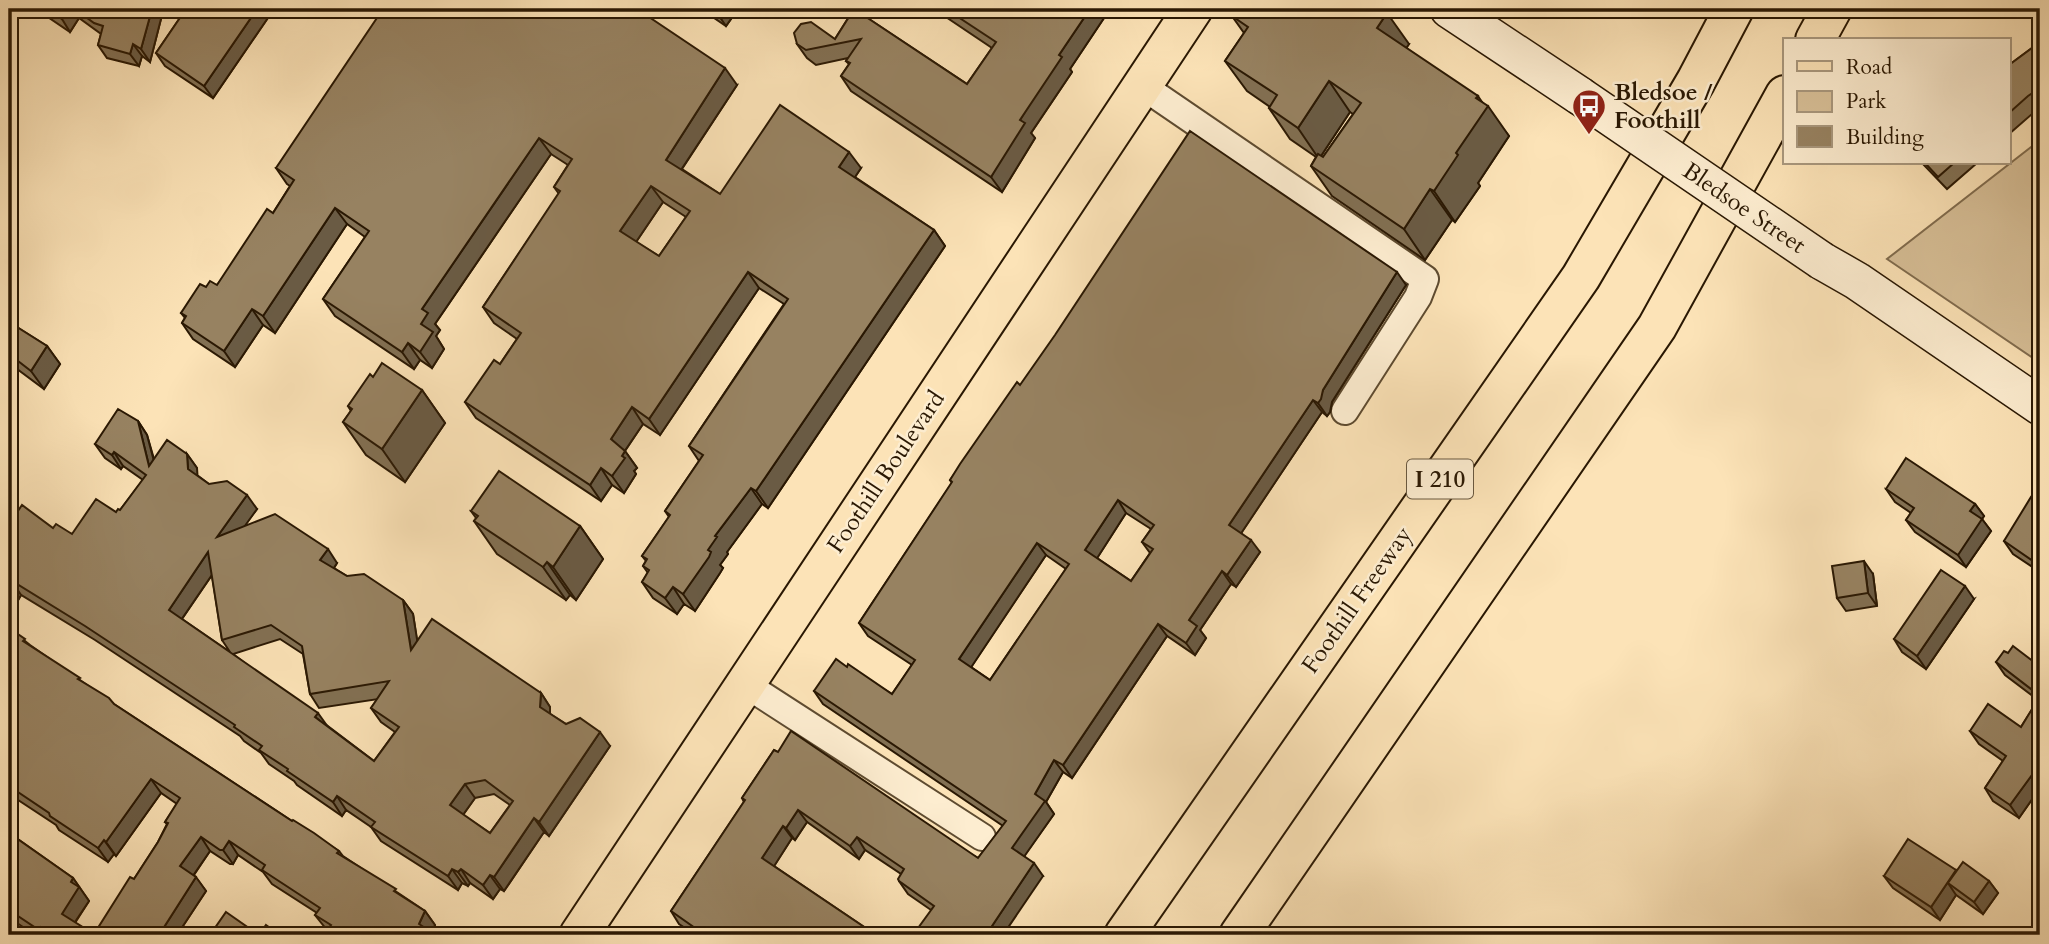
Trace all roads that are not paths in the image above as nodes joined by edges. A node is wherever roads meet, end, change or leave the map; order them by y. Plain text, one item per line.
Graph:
1 (1193, 9) edge
2 (1448, 9) edge
3 (1734, 9) edge
4 (1832, 9) edge
5 (1816, 38) edge
6 (1141, 85) junction
7 (1783, 99) edge
8 (2040, 406) edge
9 (1345, 411) dead end
10 (745, 684) junction
11 (982, 837) dead end
12 (579, 935) edge
13 (1124, 935) edge
14 (1239, 935) edge

1 - 6 main road, Foothill Boulevard
2 - 8 street, Bledsoe Street, bridge
3 - 13 main road, Foothill Freeway / I 210
4 - 5 main road
6 - 9 street
6 - 10 main road, Foothill Boulevard
7 - 14 main road
10 - 11 street
10 - 12 main road, Foothill Boulevard

